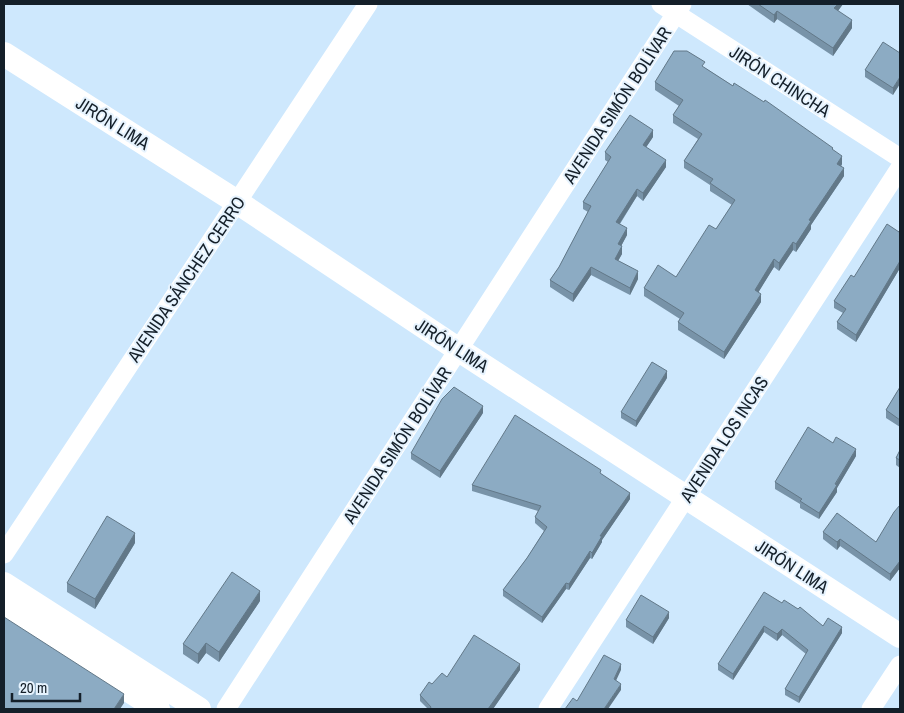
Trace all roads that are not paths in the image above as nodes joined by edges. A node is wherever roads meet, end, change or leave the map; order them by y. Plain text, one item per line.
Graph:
1 (368, 4) edge
2 (673, 7) edge
3 (5, 59) edge
4 (900, 158) edge
5 (900, 168) edge
6 (237, 202) junction
7 (459, 350) junction
8 (686, 497) junction
9 (4, 554) edge
10 (4, 584) edge
11 (4, 610) edge
12 (900, 636) edge
13 (900, 665) edge
14 (158, 709) edge
15 (200, 709) edge
16 (226, 709) edge
17 (548, 709) edge
18 (871, 709) edge

1 - 6 street, AVENIDA SÁNCHEZ CERRO
2 - 4 street, JIRÓN CHINCHA
2 - 7 street, AVENIDA SIMÓN BOLÍVAR
3 - 6 street, JIRÓN LIMA
5 - 8 street, AVENIDA LOS INCAS
6 - 7 street, JIRÓN LIMA
6 - 9 street, AVENIDA SÁNCHEZ CERRO
7 - 8 street, JIRÓN LIMA
7 - 16 street, AVENIDA SIMÓN BOLÍVAR
8 - 12 street, JIRÓN LIMA
8 - 17 street, AVENIDA LOS INCAS
10 - 15 street
11 - 14 street
13 - 18 street

